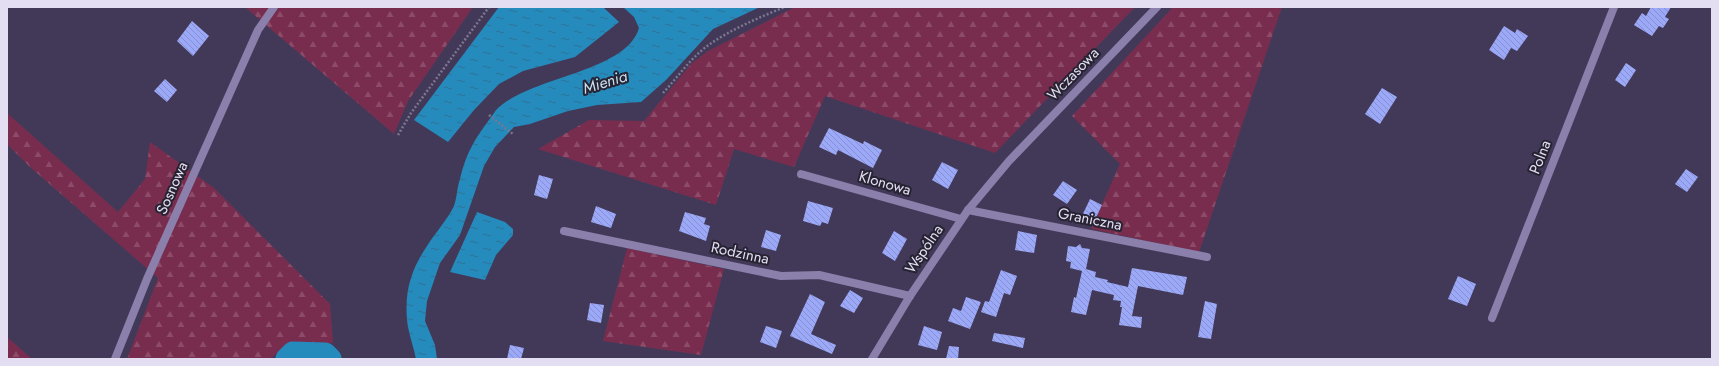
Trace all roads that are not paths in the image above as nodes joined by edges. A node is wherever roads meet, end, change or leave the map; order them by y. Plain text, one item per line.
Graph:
1 (274, 7) edge
2 (1157, 7) edge
3 (1614, 7) edge
4 (1009, 161) joint
5 (801, 174) dead end
6 (968, 210) junction
7 (961, 219) junction
8 (564, 230) dead end
9 (1207, 257) dead end
10 (910, 296) junction
11 (1492, 318) dead end
12 (115, 359) edge
13 (872, 359) edge

1 - 12 street, Sosnowa
2 - 4 street, Wczasowa
3 - 11 street, Polna
4 - 6 street, Wspólna
5 - 7 street, Klonowa
6 - 7 street, Wspólna
6 - 9 street, Graniczna
7 - 10 street, Wspólna
8 - 10 street, Rodzinna
10 - 13 street, Wspólna

